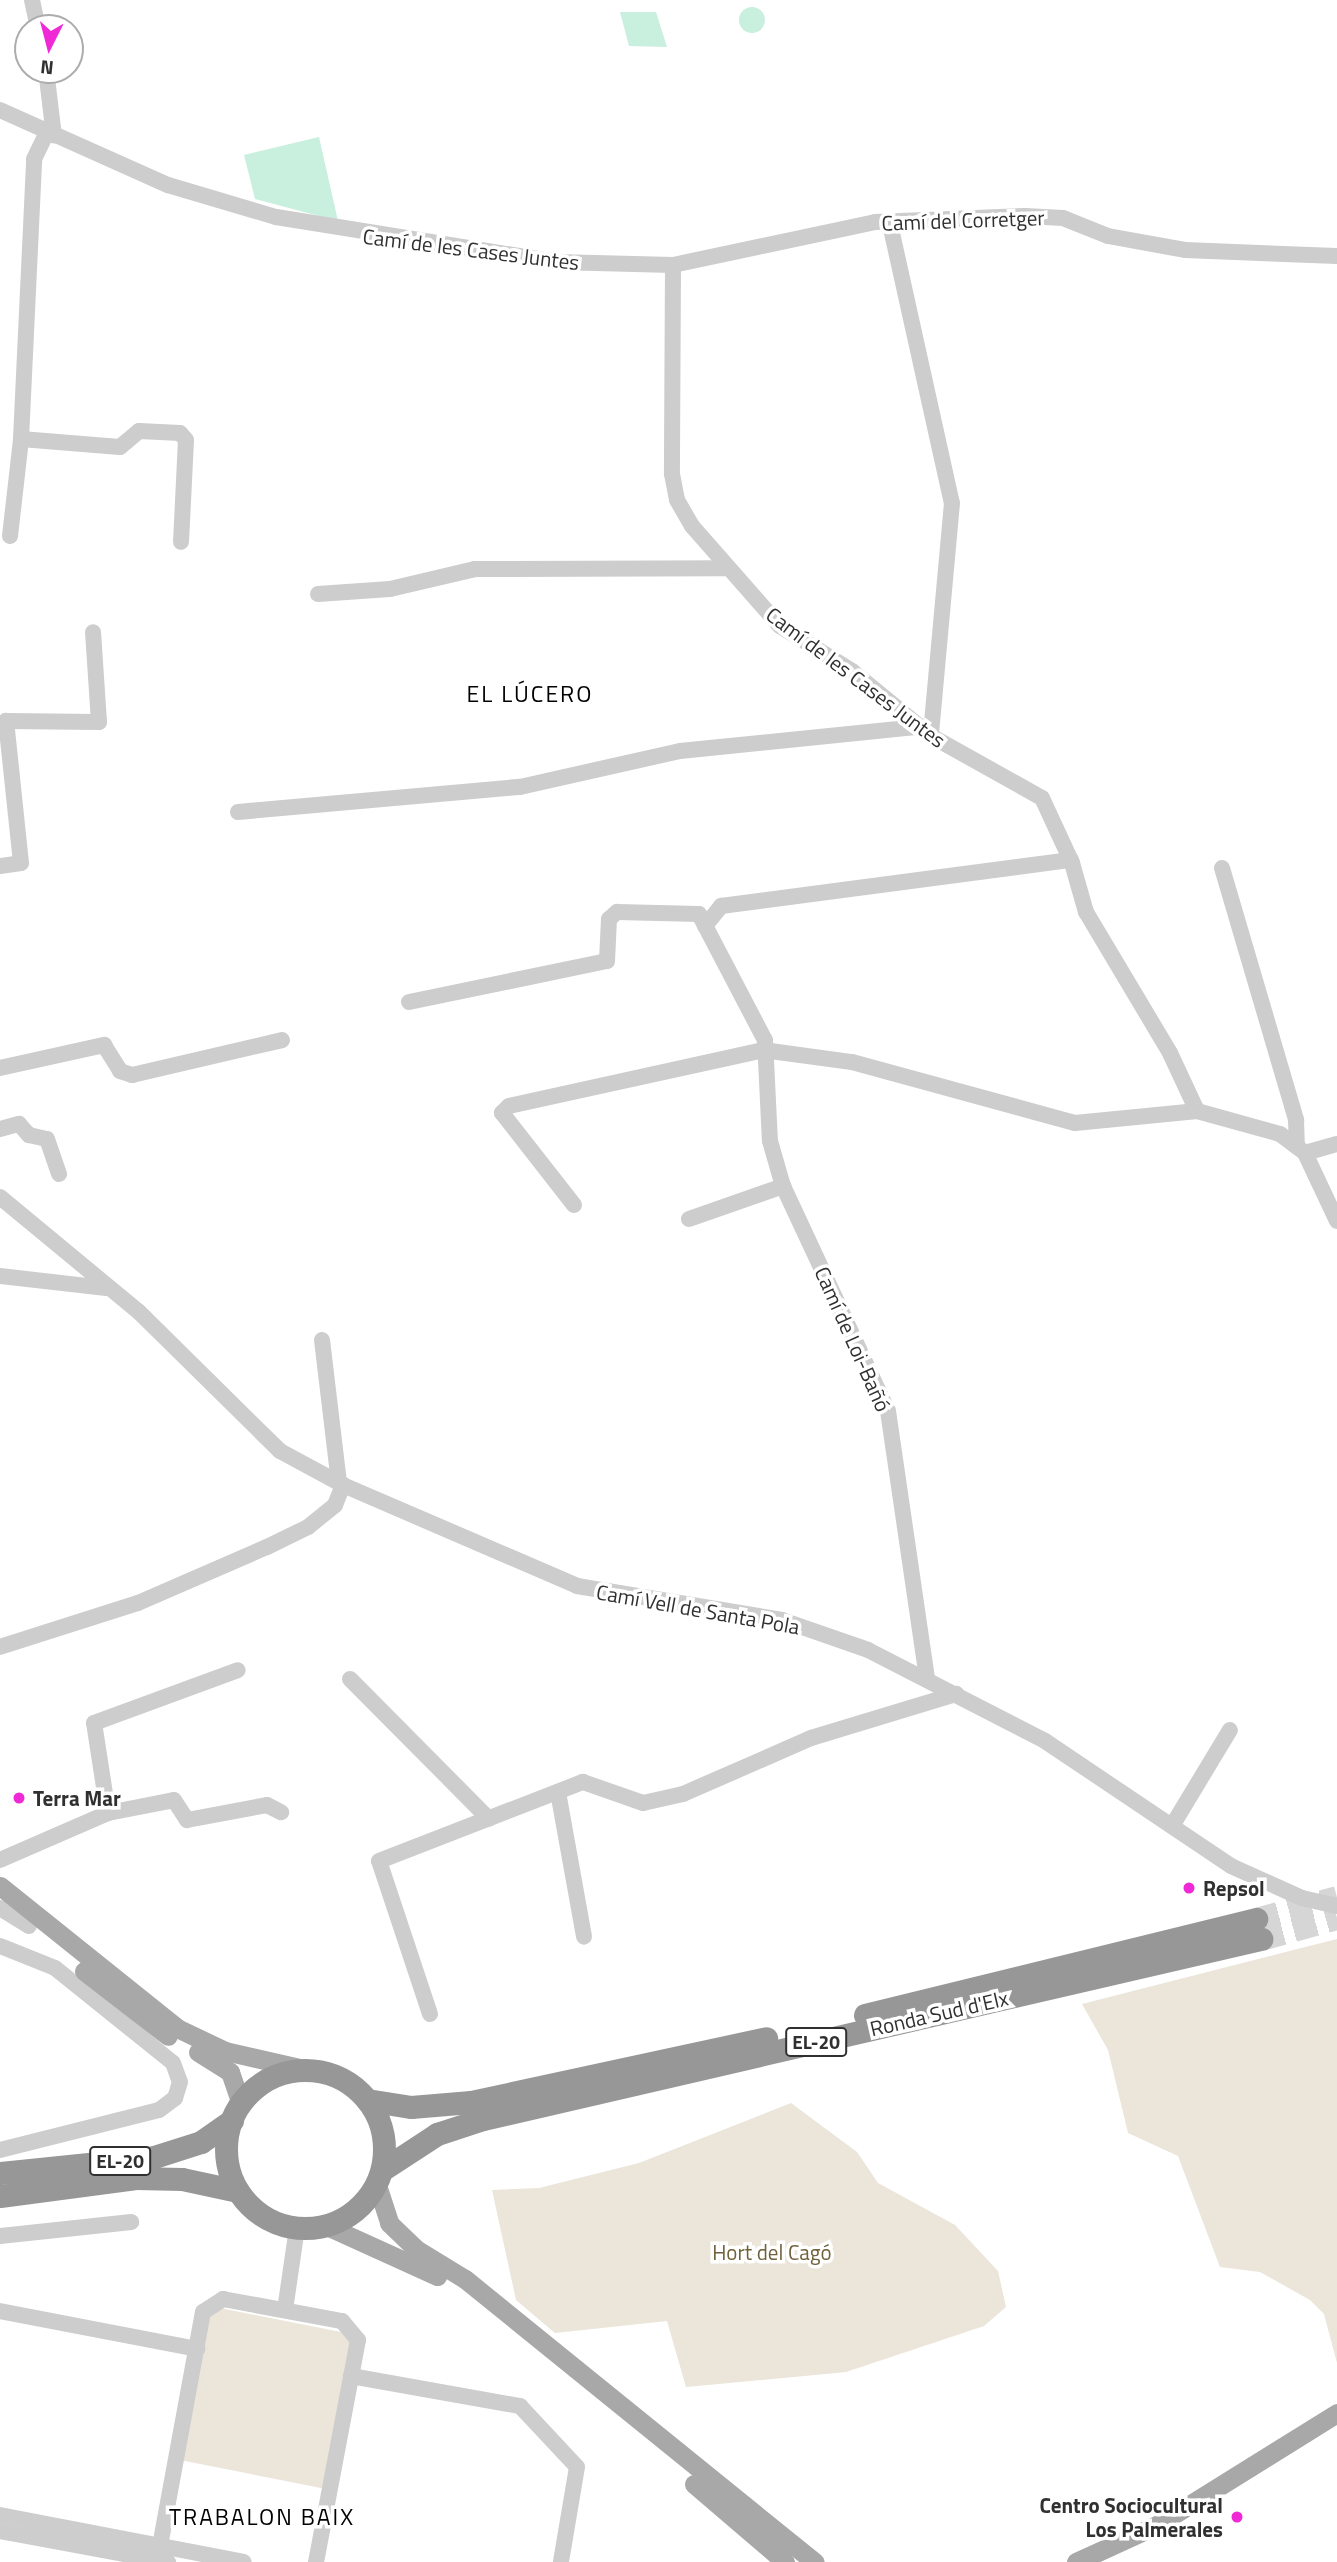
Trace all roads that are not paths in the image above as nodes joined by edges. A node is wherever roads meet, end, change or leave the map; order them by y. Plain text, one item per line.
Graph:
1 (47, 84) edge
2 (0, 110) edge
3 (51, 134) junction
4 (890, 224) junction
5 (1337, 256) edge
6 (673, 265) junction
7 (21, 439) junction
8 (10, 536) dead end
9 (181, 542) dead end
10 (725, 568) junction
11 (318, 594) dead end
12 (93, 632) dead end
13 (924, 732) junction
14 (238, 812) dead end
15 (1071, 860) junction
16 (0, 866) edge
17 (1222, 868) dead end
18 (705, 926) junction
19 (408, 1002) dead end
20 (282, 1040) dead end
21 (763, 1050) junction
22 (0, 1068) edge
23 (1184, 1083) junction
24 (1197, 1111) junction
25 (1158, 1112) junction
26 (0, 1129) edge
27 (1337, 1144) edge
28 (1301, 1150) junction
29 (59, 1174) dead end
30 (783, 1185) junction
31 (0, 1197) edge
32 (574, 1205) dead end
33 (689, 1219) dead end
34 (1337, 1221) edge
35 (0, 1276) edge
36 (108, 1289) junction
37 (322, 1340) dead end
38 (341, 1484) junction
39 (0, 1647) edge
40 (238, 1671) dead end
41 (927, 1677) junction
42 (350, 1679) dead end
43 (956, 1693) junction
44 (1230, 1730) dead end
45 (558, 1792) junction
46 (281, 1812) dead end
47 (108, 1813) junction
48 (489, 1819) junction
49 (1172, 1826) junction
50 (0, 1860) edge
51 (1, 1896) edge
52 (1337, 1906) edge
53 (584, 1937) dead end
54 (0, 1946) edge
55 (430, 2014) dead end
56 (304, 2069) junction
57 (367, 2100) junction
58 (237, 2112) junction
59 (0, 2150) edge
60 (0, 2173) edge
61 (379, 2177) junction
62 (238, 2191) junction
63 (0, 2196) edge
64 (131, 2222) dead end
65 (327, 2226) junction
66 (297, 2228) junction
67 (0, 2236) edge
68 (285, 2310) junction
69 (0, 2311) edge
70 (197, 2349) junction
71 (351, 2376) junction
72 (1337, 2413) edge
73 (1337, 2424) edge
74 (0, 2515) edge
75 (1160, 2528) junction
76 (0, 2531) edge
77 (160, 2557) edge
78 (243, 2562) edge
79 (316, 2562) edge
80 (561, 2562) edge
81 (785, 2562) edge
82 (815, 2562) edge
83 (1076, 2562) edge
84 (1110, 2562) edge

1 - 3 street
2 - 3 street, Camí de les Cases Juntes
3 - 6 street, Camí de les Cases Juntes
3 - 7 street
4 - 5 street, Camí del Corretger
4 - 6 street, Camí del Corretger
4 - 13 street
6 - 10 street, Camí de les Cases Juntes
7 - 8 street
7 - 9 street
10 - 11 street
10 - 13 street, Camí de les Cases Juntes
12 - 16 street
13 - 14 street
13 - 15 street, Camí de les Cases Juntes
15 - 18 street
15 - 23 street, Camí de les Cases Juntes
17 - 28 street
18 - 19 street
18 - 21 street, Camí de Loi-Bañó
20 - 22 street
21 - 25 street
21 - 30 street, Camí de Loi-Bañó
21 - 32 street
23 - 24 street, Camí de les Cases Juntes
23 - 25 street
24 - 25 street
24 - 28 street
26 - 29 street
27 - 28 street
28 - 34 street
30 - 33 street
30 - 41 street, Camí de Loi-Bañó
31 - 36 street, Camí Vell de Santa Pola
35 - 36 street
36 - 38 street, Camí Vell de Santa Pola
37 - 38 street
38 - 39 street
38 - 41 street, Camí Vell de Santa Pola
40 - 47 street
41 - 43 street, Camí Vell de Santa Pola
42 - 48 street
43 - 45 street
43 - 49 street, Camí Vell de Santa Pola
44 - 49 street
45 - 48 street
45 - 53 street
46 - 47 street
47 - 50 street
48 - 55 street
49 - 52 street, Camí Vell de Santa Pola
50 - 51 street
51 - 56 main road
51 - 58 main road
54 - 59 street
56 - 57 highway, EL-20
56 - 58 highway, EL-20
57 - 61 highway
57 - 61 highway, Ronda Sud d'Elx / EL-20
58 - 60 highway, EL-20
58 - 62 highway
61 - 65 highway, EL-20
61 - 82 main road
62 - 63 highway, EL-20
62 - 66 highway, EL-20
64 - 67 street
65 - 66 highway, EL-20
65 - 81 main road
66 - 68 street
68 - 70 street
68 - 71 street
69 - 70 street
70 - 77 street
71 - 79 street
71 - 80 street
72 - 75 main road
73 - 75 main road
74 - 77 street
75 - 83 main road
75 - 84 main road
76 - 77 street
77 - 78 street

